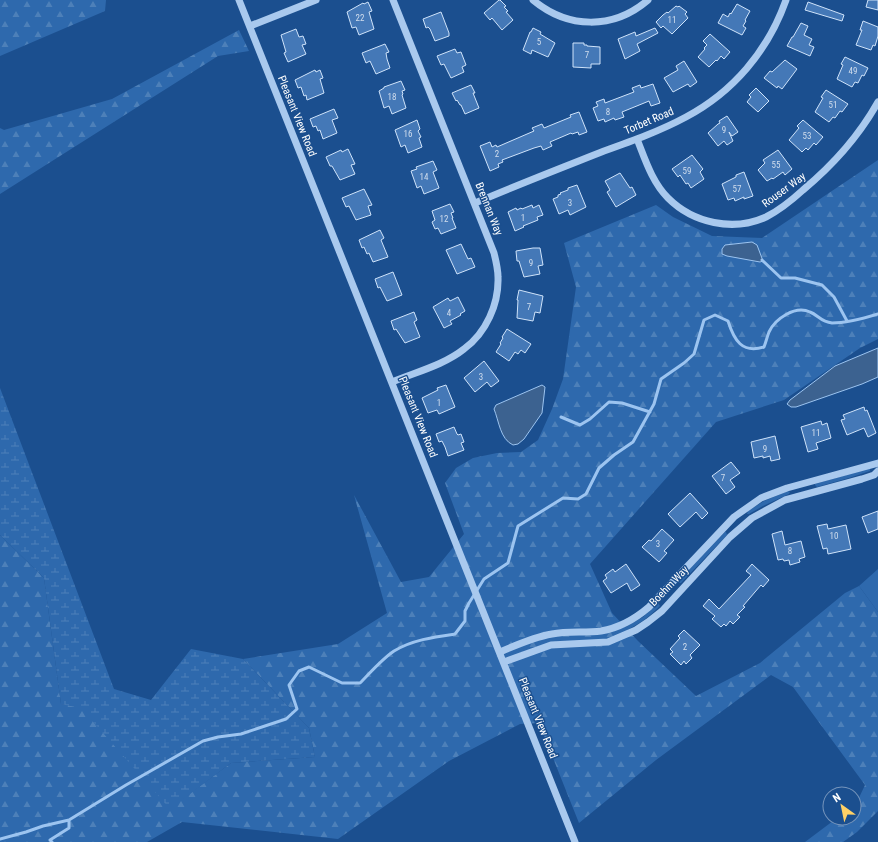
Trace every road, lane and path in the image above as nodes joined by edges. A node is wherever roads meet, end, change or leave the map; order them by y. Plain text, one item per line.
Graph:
1 (239, 0) edge
2 (316, 0) edge
3 (393, 0) edge
4 (533, 0) edge
5 (648, 0) edge
6 (786, 0) edge
7 (250, 26) junction
8 (878, 102) edge
9 (637, 139) junction
10 (475, 203) junction
11 (392, 382) junction
12 (878, 463) edge
13 (878, 471) edge
14 (796, 485) junction
15 (802, 496) junction
16 (728, 523) junction
17 (738, 529) junction
18 (602, 630) junction
19 (604, 642) junction
20 (500, 652) junction
21 (504, 662) junction
22 (576, 842) edge

1 - 7 street, Pleasant View Road
2 - 7 street
3 - 10 street, Brennan Way
4 - 5 street
6 - 9 street, Torbet Road
7 - 11 street, Pleasant View Road
8 - 9 street, Rouser Way
9 - 10 street, Torbet Road
10 - 11 street, Brennan Way
11 - 20 street, Pleasant View Road
12 - 14 street, Boehm Way
13 - 15 street, Boehm Way
14 - 15 street
14 - 16 street, Boehm Way
15 - 17 street, Boehm Way
16 - 17 street
16 - 18 street, Boehm Way
17 - 19 street, Boehm Way
18 - 19 street
18 - 20 street, Boehm Way
19 - 21 street, Boehm Way
20 - 21 street, Pleasant View Road
21 - 22 street, Pleasant View Road

